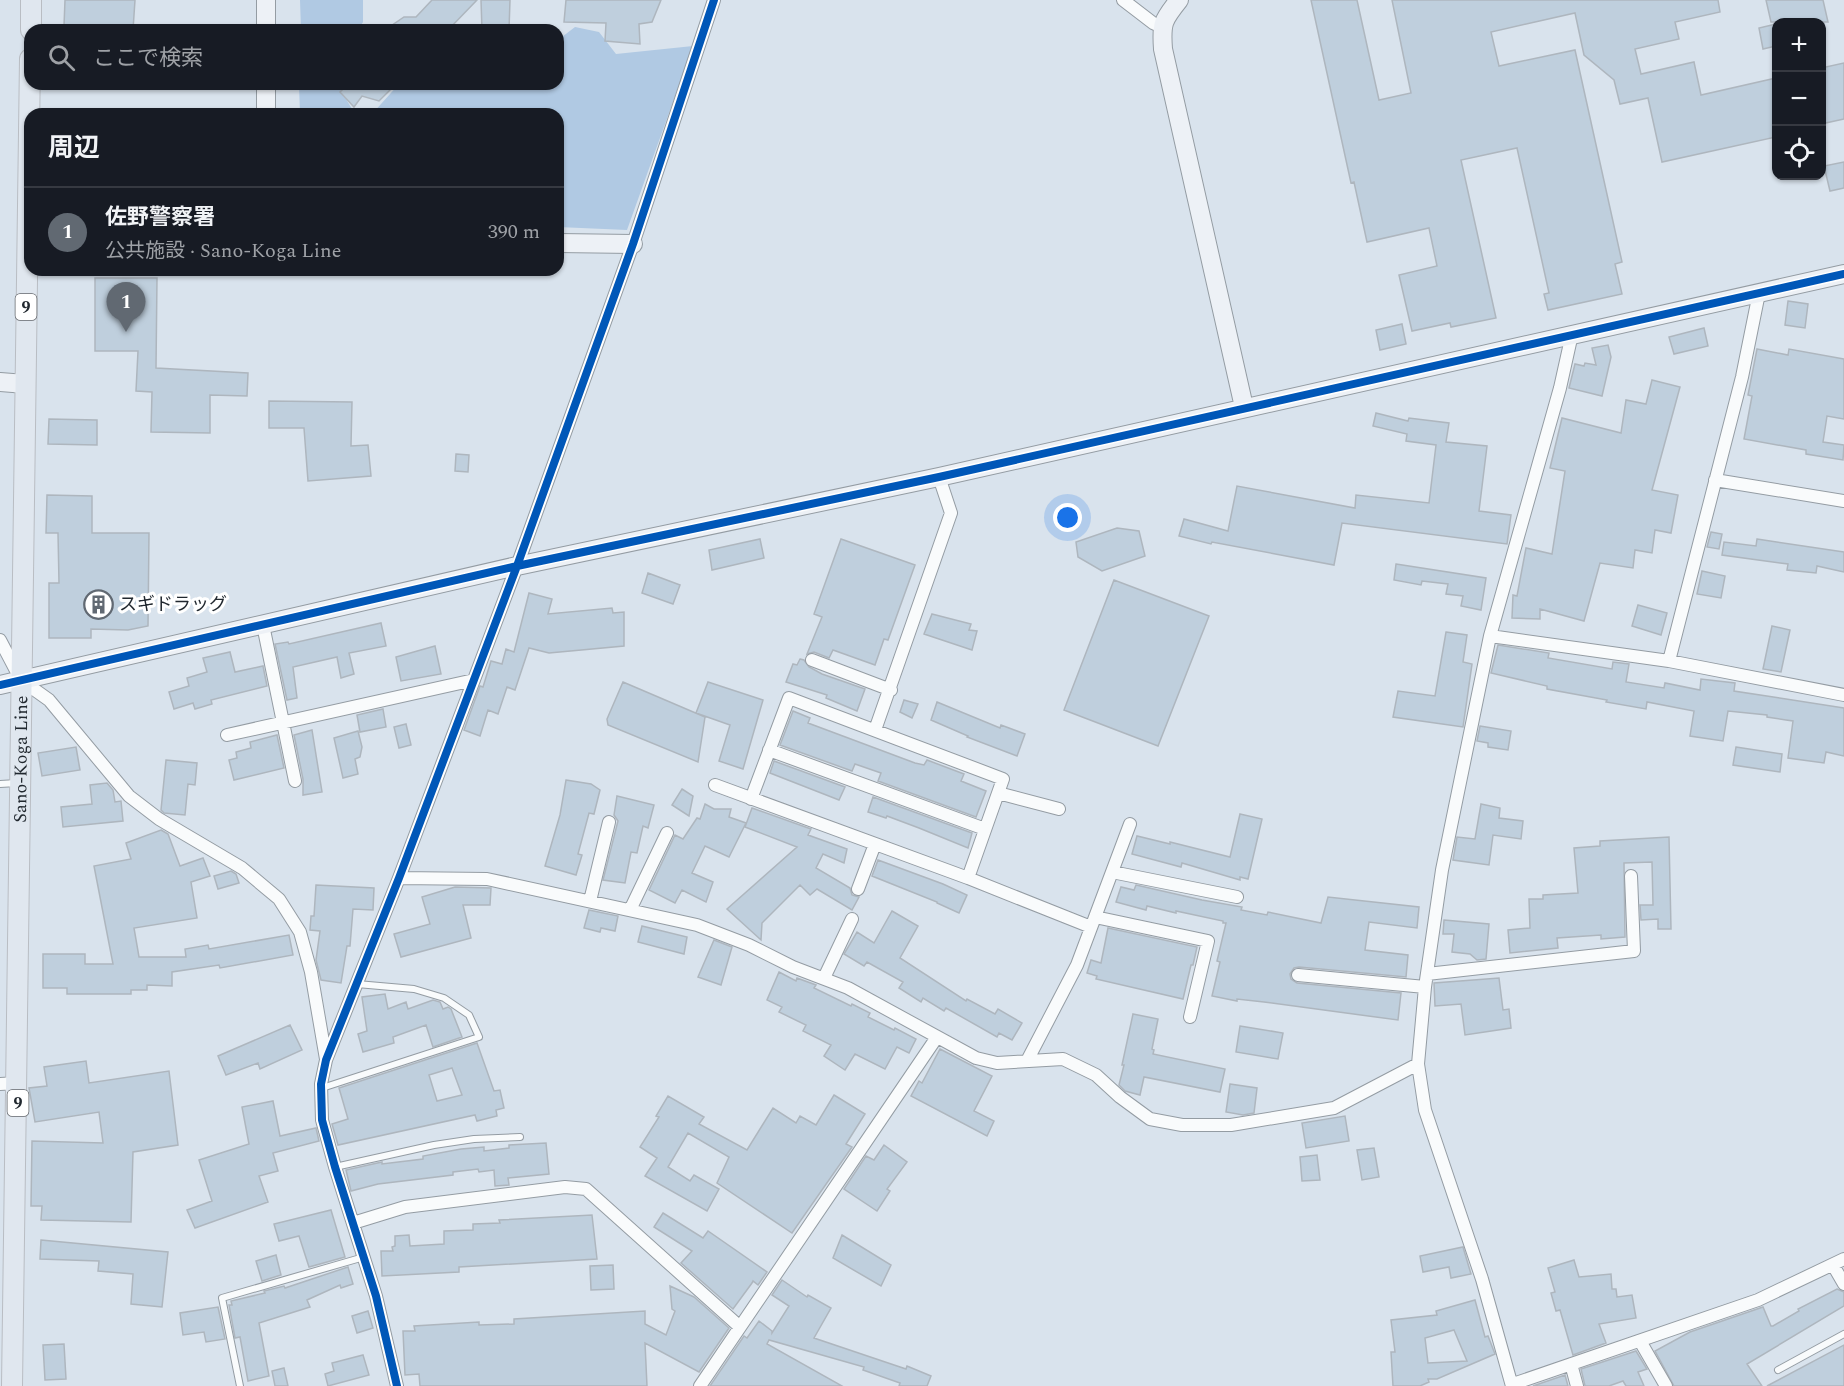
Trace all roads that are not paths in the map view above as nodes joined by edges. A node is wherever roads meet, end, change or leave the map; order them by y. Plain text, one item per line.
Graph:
1 (31, 0) edge
2 (266, 0) edge
3 (714, 0) edge
4 (1123, 0) edge
5 (1179, 0) edge
6 (31, 24) edge
7 (266, 24) edge
8 (1161, 27) junction
9 (30, 90) edge
10 (266, 90) edge
11 (30, 108) edge
12 (266, 108) edge
13 (564, 243) edge
14 (633, 244) junction
15 (1844, 274) edge
16 (28, 276) edge
17 (1759, 293) junction
18 (1572, 334) junction
19 (0, 382) edge
20 (25, 384) junction
21 (1244, 407) junction
22 (939, 477) junction
23 (1715, 480) junction
24 (1844, 501) edge
25 (517, 567) junction
26 (263, 625) junction
27 (1490, 636) junction
28 (0, 640) edge
29 (812, 660) dead end
30 (1669, 661) junction
31 (21, 680) junction
32 (474, 680) junction
33 (0, 685) edge
34 (891, 690) junction
35 (1844, 695) edge
36 (283, 723) junction
37 (875, 730) junction
38 (227, 735) dead end
39 (769, 750) junction
40 (295, 780) dead end
41 (20, 783) junction
42 (0, 784) edge
43 (715, 785) dead end
44 (998, 793) junction
45 (751, 799) junction
46 (1059, 809) dead end
47 (609, 822) dead end
48 (1130, 824) dead end
49 (985, 829) junction
50 (667, 833) dead end
51 (875, 844) junction
52 (1112, 872) junction
53 (1631, 876) dead end
54 (399, 878) junction
55 (968, 878) junction
56 (858, 889) dead end
57 (1237, 897) dead end
58 (590, 901) junction
59 (630, 910) junction
60 (852, 919) dead end
61 (1093, 922) junction
62 (1427, 974) junction
63 (1298, 975) dead end
64 (824, 978) junction
65 (357, 984) junction
66 (1425, 987) junction
67 (1190, 1017) dead end
68 (937, 1037) junction
69 (326, 1060) junction
70 (1027, 1061) junction
71 (1418, 1064) junction
72 (9, 1083) edge
73 (321, 1088) junction
74 (520, 1137) dead end
75 (335, 1167) junction
76 (353, 1223) junction
77 (364, 1257) junction
78 (1838, 1262) edge
79 (1844, 1284) edge
80 (740, 1327) junction
81 (1844, 1334) edge
82 (1640, 1341) junction
83 (1571, 1364) junction
84 (1778, 1370) dead end
85 (1513, 1385) edge
86 (12, 1386) edge
87 (240, 1386) edge
88 (397, 1386) edge
89 (700, 1386) edge
90 (1577, 1386) edge
91 (1666, 1386) edge

1 - 6 main road
2 - 7 street
3 - 14 street
4 - 8 street
5 - 8 street
8 - 21 street
9 - 11 main road, Sano-Koga Line / 9
10 - 12 street
13 - 14 street
14 - 25 street
15 - 17 street
16 - 20 main road, Sano-Koga Line / 9
17 - 18 street
17 - 23 street
18 - 21 street
18 - 27 street
19 - 20 street
20 - 31 main road, Sano-Koga Line / 9
21 - 22 street
22 - 25 street
22 - 34 street
23 - 24 street
23 - 30 street
25 - 26 street
25 - 32 street
26 - 31 street
26 - 36 street
27 - 30 street
27 - 62 street
28 - 31 street
29 - 34 street
30 - 35 street
31 - 33 street
31 - 41 main road, Sano-Koga Line / 9
31 - 69 street
32 - 36 street
32 - 54 street
34 - 37 street
36 - 38 street
36 - 40 street
37 - 39 street
37 - 44 street
39 - 45 street
39 - 49 street
41 - 42 lane
41 - 72 main road, Sano-Koga Line / 9
43 - 45 street
44 - 46 street
44 - 49 street
45 - 51 street
47 - 58 street
48 - 52 street
49 - 55 street
50 - 59 street
51 - 55 street
51 - 56 street
52 - 57 street
52 - 61 street
53 - 62 street
54 - 58 street
54 - 65 street
55 - 61 street
58 - 59 street
59 - 64 street
60 - 64 street
61 - 67 street
61 - 70 street
62 - 66 street
63 - 66 street
64 - 68 street
65 - 69 street
65 - 73 lane
66 - 71 street
68 - 70 street
68 - 80 street
69 - 73 street
70 - 71 street
71 - 85 street
72 - 86 main road, Sano-Koga Line / 9
73 - 75 street
74 - 75 lane
75 - 76 street
76 - 77 street
76 - 80 street
77 - 87 lane
77 - 88 street
78 - 79 street
78 - 82 street
80 - 89 street
81 - 84 lane
82 - 83 street
82 - 91 street
83 - 85 street
83 - 90 street

